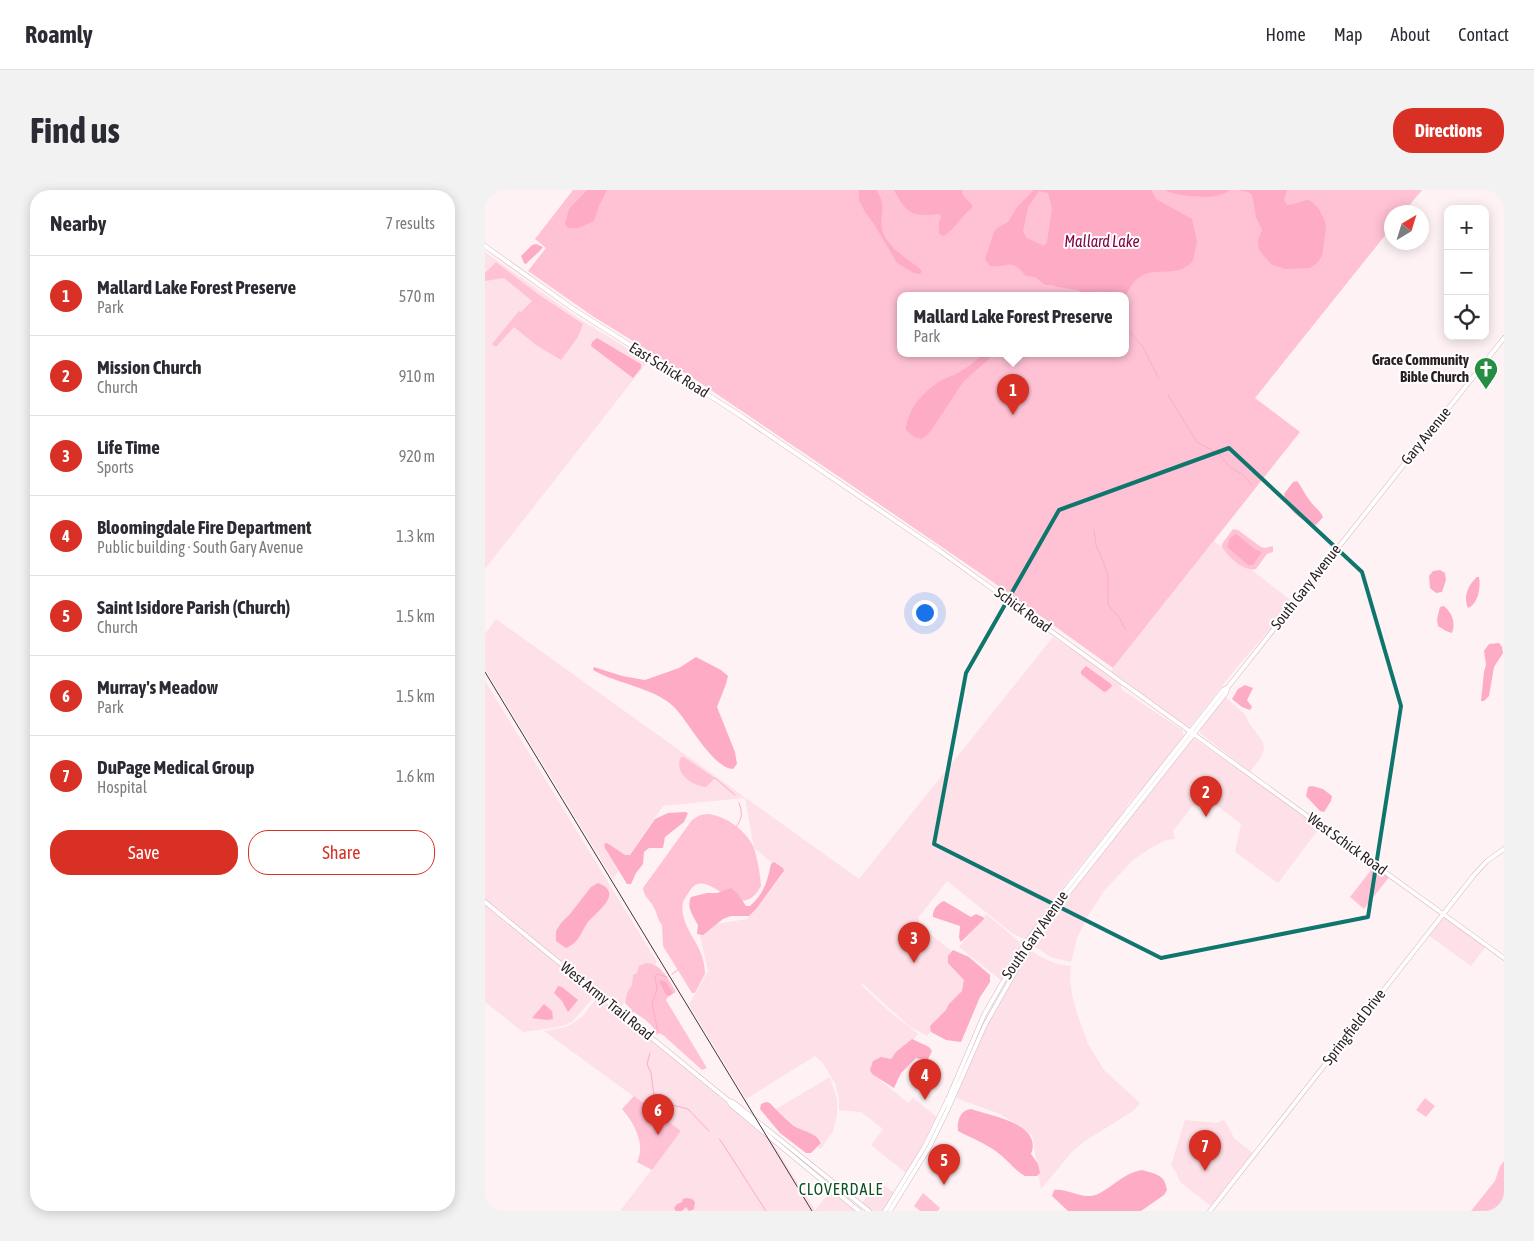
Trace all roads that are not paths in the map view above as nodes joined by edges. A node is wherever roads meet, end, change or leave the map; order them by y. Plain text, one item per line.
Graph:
1 (485, 246) edge
2 (1504, 338) edge
3 (1385, 488) joint
4 (854, 492) joint
5 (1192, 733) junction
6 (1504, 849) edge
7 (485, 902) edge
8 (1443, 913) junction
9 (1504, 958) edge
10 (729, 1101) junction
11 (943, 1114) junction
12 (859, 1211) edge
13 (869, 1211) edge
14 (885, 1211) edge
15 (891, 1211) edge
16 (1210, 1211) edge

1 - 4 main road, East Schick Road
2 - 3 main road, Gary Avenue
3 - 5 main road, South Gary Avenue
4 - 5 main road, Schick Road
5 - 8 main road, West Schick Road
5 - 11 main road, South Gary Avenue
6 - 8 main road, Springfield Drive
7 - 10 main road, West Army Trail Road
8 - 9 main road, West Schick Road
8 - 16 main road, Springfield Drive
10 - 12 main road, West Army Trail Road
10 - 13 main road, West Army Trail Road
11 - 14 main road, South Gary Avenue
11 - 15 main road, South Gary Avenue

